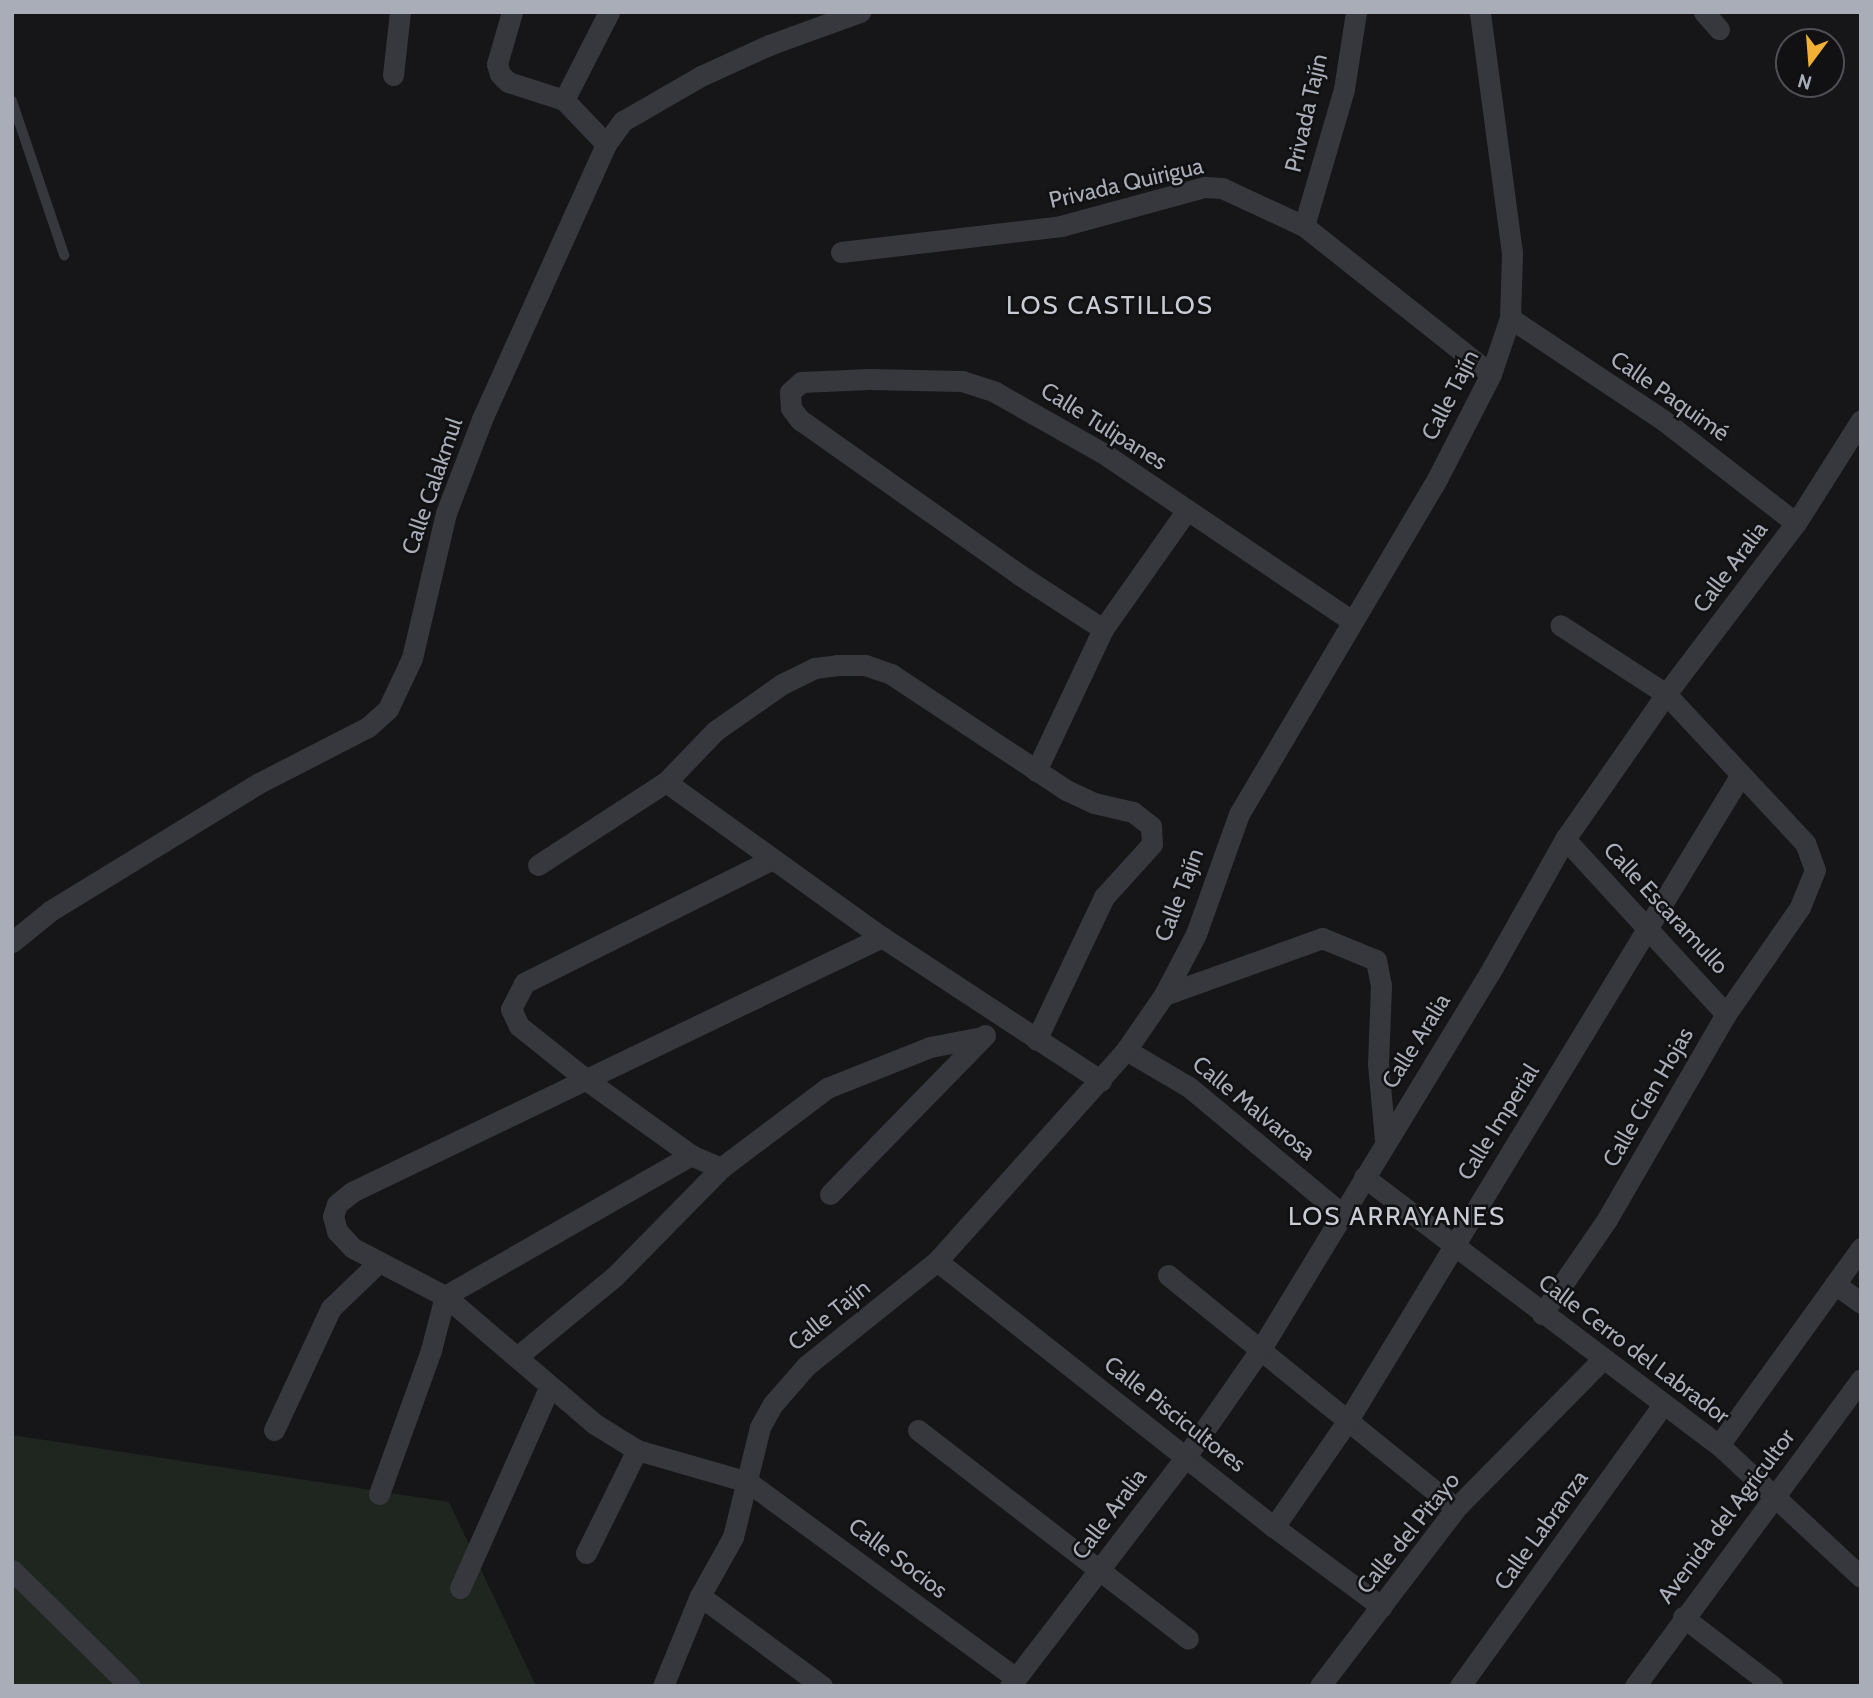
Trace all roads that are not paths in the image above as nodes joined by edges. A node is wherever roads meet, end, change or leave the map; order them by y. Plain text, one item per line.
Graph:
1 (400, 12) edge
2 (512, 12) edge
3 (609, 12) edge
4 (860, 12) edge
5 (1356, 12) edge
6 (1480, 12) edge
7 (1704, 12) edge
8 (1719, 29) dead end
9 (393, 75) dead end
10 (564, 100) junction
11 (12, 101) edge
12 (606, 144) junction
13 (1304, 226) junction
14 (841, 252) dead end
15 (64, 255) dead end
16 (1510, 318) junction
17 (1491, 373) junction
18 (1861, 420) edge
19 (1187, 510) junction
20 (1796, 523) junction
21 (1352, 621) junction
22 (1560, 625) dead end
23 (1103, 629) junction
24 (1666, 694) junction
25 (1036, 771) junction
26 (1740, 776) junction
27 (666, 782) junction
28 (1565, 839) junction
29 (771, 860) junction
30 (538, 865) dead end
31 (1650, 926) junction
32 (882, 937) junction
33 (12, 942) edge
34 (1164, 995) junction
35 (1726, 1014) junction
36 (1003, 1018) junction
37 (982, 1037) junction
38 (1036, 1040) junction
39 (1126, 1050) junction
40 (588, 1081) junction
41 (1101, 1081) junction
42 (1385, 1139) junction
43 (691, 1155) junction
44 (721, 1168) junction
45 (1364, 1177) junction
46 (830, 1194) dead end
47 (1342, 1214) junction
48 (1454, 1244) junction
49 (1861, 1248) edge
50 (937, 1261) junction
51 (378, 1263) junction
52 (1168, 1275) dead end
53 (1835, 1284) junction
54 (444, 1296) junction
55 (1861, 1303) edge
56 (1542, 1314) junction
57 (1262, 1347) junction
58 (518, 1356) junction
59 (1603, 1359) junction
60 (1861, 1379) edge
61 (549, 1388) junction
62 (1663, 1405) junction
63 (1348, 1420) junction
64 (274, 1430) dead end
65 (918, 1430) dead end
66 (1719, 1445) junction
67 (637, 1450) junction
68 (1187, 1455) junction
69 (748, 1482) junction
70 (379, 1494) dead end
71 (1775, 1498) junction
72 (1456, 1508) junction
73 (1274, 1527) junction
74 (586, 1553) dead end
75 (1100, 1569) junction
76 (12, 1570) edge
77 (1861, 1577) edge
78 (460, 1588) dead end
79 (700, 1596) junction
80 (1382, 1607) junction
81 (1683, 1617) junction
82 (1188, 1639) dead end
83 (1013, 1682) edge
84 (130, 1686) edge
85 (663, 1686) edge
86 (822, 1686) edge
87 (1320, 1686) edge
88 (1461, 1686) edge
89 (1634, 1686) edge
90 (1773, 1686) edge

1 - 9 street
2 - 10 street
3 - 10 street
4 - 12 street, Calle Calakmul
5 - 13 street, Privada Tajín
6 - 16 street, Calle Tajín
7 - 8 street
10 - 12 street
11 - 15 lane
12 - 33 street, Calle Calakmul
13 - 14 street, Privada Quirigua
13 - 17 street, Privada Quirigua
16 - 17 street, Calle Tajín
16 - 20 street, Calle Paquimé
17 - 21 street, Calle Tajín
18 - 20 street, Calle Aralia
19 - 21 street, Calle Tulipanes
19 - 23 street
19 - 23 street, Calle Tulipanes
20 - 24 street, Calle Aralia
21 - 34 street, Calle Tajín
22 - 24 street, Calle Cien Hojas
23 - 25 street
24 - 26 street, Calle Cien Hojas
24 - 28 street, Calle Aralia
25 - 27 street
25 - 38 street
26 - 31 street, Calle Imperial
26 - 35 street, Calle Cien Hojas
27 - 29 street
27 - 30 street
28 - 31 street, Calle Escaramullo
28 - 42 street, Calle Aralia
29 - 32 street
29 - 40 street
31 - 35 street, Calle Escaramullo
31 - 48 street, Calle Imperial
32 - 36 street
32 - 40 street
34 - 39 street, Calle Tajín
34 - 42 street
35 - 56 street, Calle Cien Hojas
36 - 37 street
36 - 38 street
37 - 44 street
37 - 46 street
38 - 41 street
39 - 41 street, Calle Tajín
39 - 47 street, Calle Malvarosa
40 - 43 street
40 - 51 street
41 - 50 street, Calle Tajín
42 - 45 street, Calle Aralia
43 - 44 street
43 - 54 street
44 - 58 street
45 - 47 street, Calle Aralia
45 - 48 street, Calle Cerro del Labrador
47 - 57 street, Calle Aralia
48 - 56 street, Calle Cerro del Labrador
48 - 63 street, Calle Imperial
49 - 53 street
50 - 68 street, Calle Piscicultores
50 - 69 street, Calle Tajín
51 - 54 street
51 - 64 street
52 - 57 street
53 - 55 street
53 - 66 street
54 - 58 street
54 - 70 street
56 - 59 street, Calle Cerro del Labrador
57 - 63 street
57 - 68 street, Calle Aralia
58 - 61 street
59 - 62 street, Calle Cerro del Labrador
59 - 72 street, Calle del Pitayo
60 - 71 street, Avenida del Agricultor
61 - 67 street
61 - 78 street
62 - 66 street, Calle Cerro del Labrador
62 - 88 street, Calle Labranza
63 - 72 street
63 - 73 street, Calle Imperial
65 - 75 street
66 - 71 street, Calle Cerro del Labrador
67 - 69 street
67 - 74 street
68 - 73 street, Calle Piscicultores
68 - 75 street, Calle Aralia
69 - 79 street, Calle Tajín
69 - 83 street, Calle Socios
71 - 77 street, Calle Cerro del Labrador
71 - 81 street, Avenida del Agricultor
72 - 80 street, Calle del Pitayo
73 - 80 street, Calle Piscicultores
75 - 82 street
75 - 83 street, Calle Aralia
76 - 84 street
79 - 85 street, Calle Tajín
79 - 86 street
80 - 87 street, Calle del Pitayo
81 - 89 street, Avenida del Agricultor
81 - 90 street

